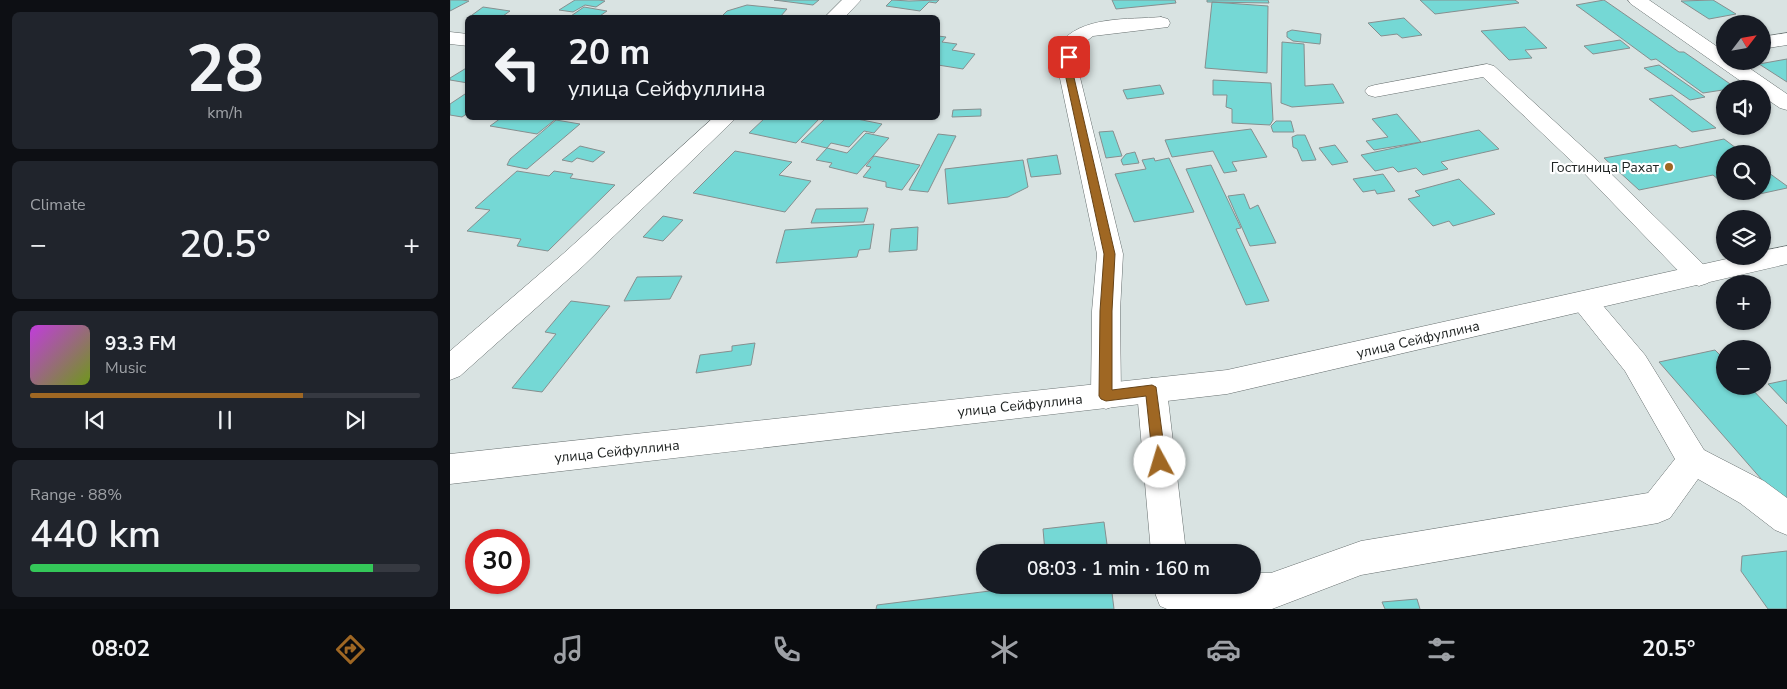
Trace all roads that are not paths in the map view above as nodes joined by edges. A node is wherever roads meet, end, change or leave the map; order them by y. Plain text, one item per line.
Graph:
1 (852, 0) edge
2 (1637, 0) edge
3 (836, 15) edge
4 (1161, 23) dead end
5 (450, 38) edge
6 (1787, 39) edge
7 (465, 40) edge
8 (1771, 42) edge
9 (1716, 52) edge
10 (1741, 70) edge
11 (1375, 91) dead end
12 (1787, 104) edge
13 (723, 120) edge
14 (1786, 255) edge
15 (1699, 276) junction
16 (1584, 302) junction
17 (450, 368) edge
18 (1152, 390) junction
19 (1106, 396) junction
20 (1693, 460) junction
21 (454, 473) edge
22 (1787, 519) edge
23 (1168, 544) edge
24 (1173, 596) edge

1 - 3 street
2 - 9 street
4 - 19 street
5 - 7 street
6 - 8 street
10 - 12 street
11 - 15 street
13 - 17 street
14 - 15 street, улица Сейфуллина
15 - 16 street, улица Сейфуллина
16 - 18 street, улица Сейфуллина
16 - 20 street
18 - 19 street, улица Сейфуллина
18 - 23 street
19 - 21 street, улица Сейфуллина
20 - 22 street
20 - 24 street

